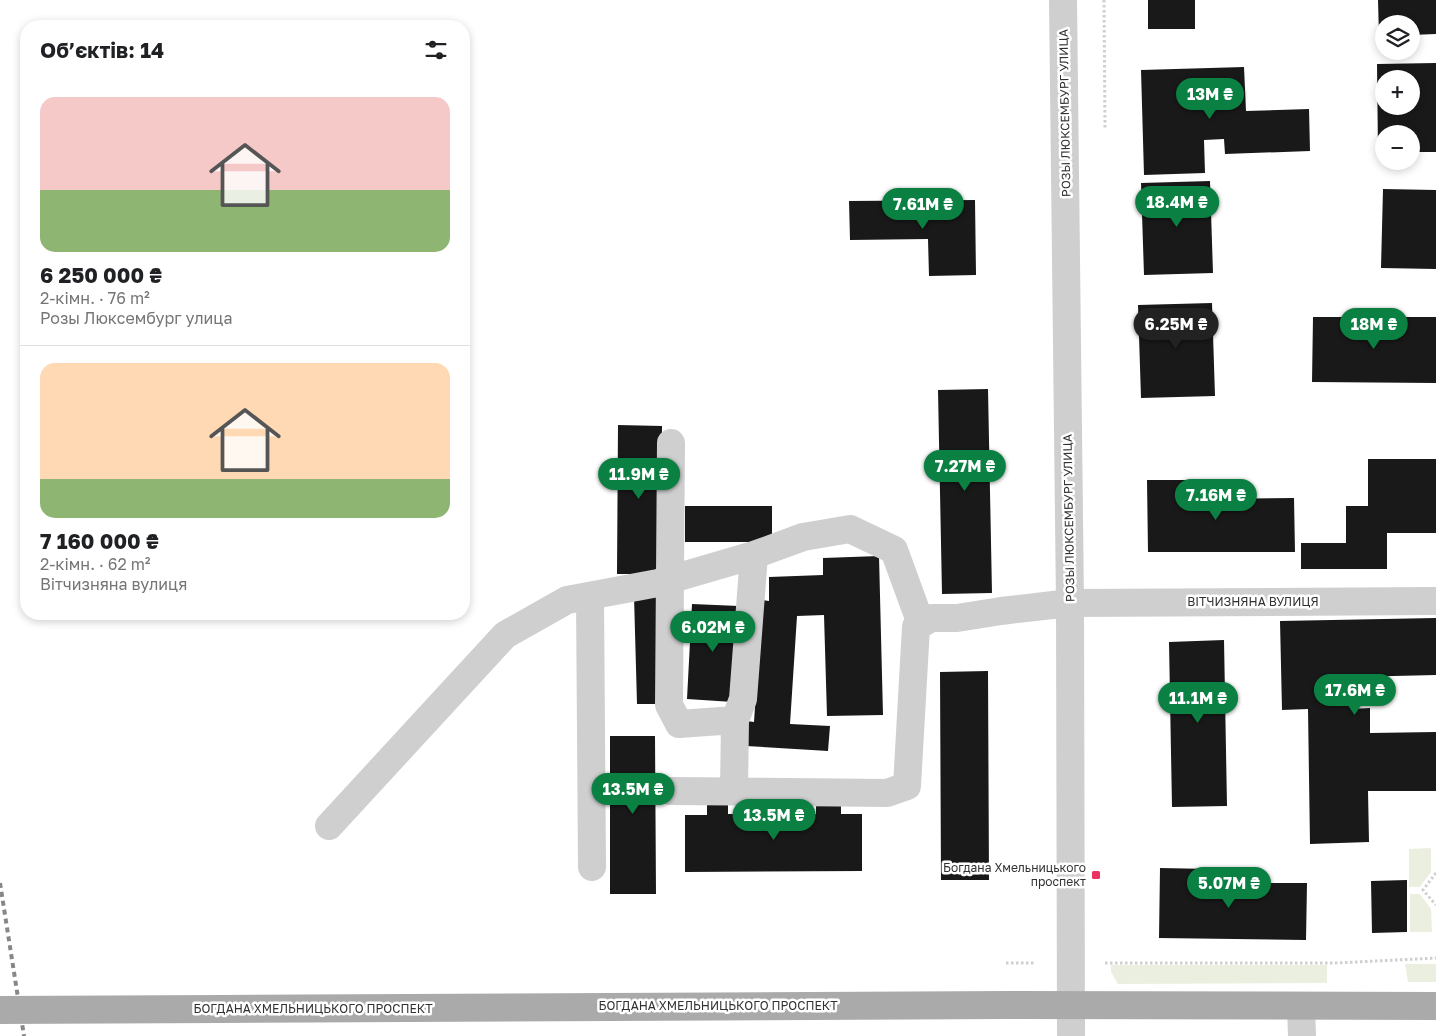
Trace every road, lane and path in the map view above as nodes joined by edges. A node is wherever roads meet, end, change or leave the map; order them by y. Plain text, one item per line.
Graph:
1 (1063, 0) edge
2 (1104, 0) edge
3 (1105, 128) dead end
4 (671, 443) dead end
5 (754, 555) junction
6 (670, 580) junction
7 (590, 596) junction
8 (1436, 601) edge
9 (1070, 603) junction
10 (921, 624) junction
11 (736, 720) junction
12 (670, 790) dead end
13 (734, 791) junction
14 (329, 826) dead end
15 (592, 867) dead end
16 (1436, 873) edge
17 (1436, 905) edge
18 (1436, 958) edge
19 (1006, 963) dead end
20 (1036, 963) dead end
21 (1105, 963) dead end
22 (1071, 1006) junction
23 (1301, 1006) junction
24 (1436, 1006) edge
25 (0, 1010) edge
26 (1071, 1036) edge
27 (1302, 1036) edge

1 - 9 street, РОЗЫ ЛЮКСЕМБУРГ УЛИЦА
2 - 3 path
4 - 6 street
5 - 6 street
5 - 10 street
5 - 11 street
6 - 7 street
6 - 11 street
7 - 14 street
7 - 15 street
8 - 9 street, ВІТЧИЗНЯНА ВУЛИЦЯ
9 - 10 street, ВІТЧИЗНЯНА ВУЛИЦЯ
9 - 22 street, РОЗЫ ЛЮКСЕМБУРГ УЛИЦА
10 - 13 street
11 - 13 street
12 - 13 street
16 - 17 path
18 - 21 path
19 - 20 path
22 - 23 main road, БОГДАНА ХМЕЛЬНИЦЬКОГО ПРОСПЕКТ
22 - 25 main road, БОГДАНА ХМЕЛЬНИЦЬКОГО ПРОСПЕКТ, bridge
22 - 26 street, РОЗЫ ЛЮКСЕМБУРГ УЛИЦА
23 - 24 main road, БОГДАНА ХМЕЛЬНИЦЬКОГО ПРОСПЕКТ
23 - 27 street

